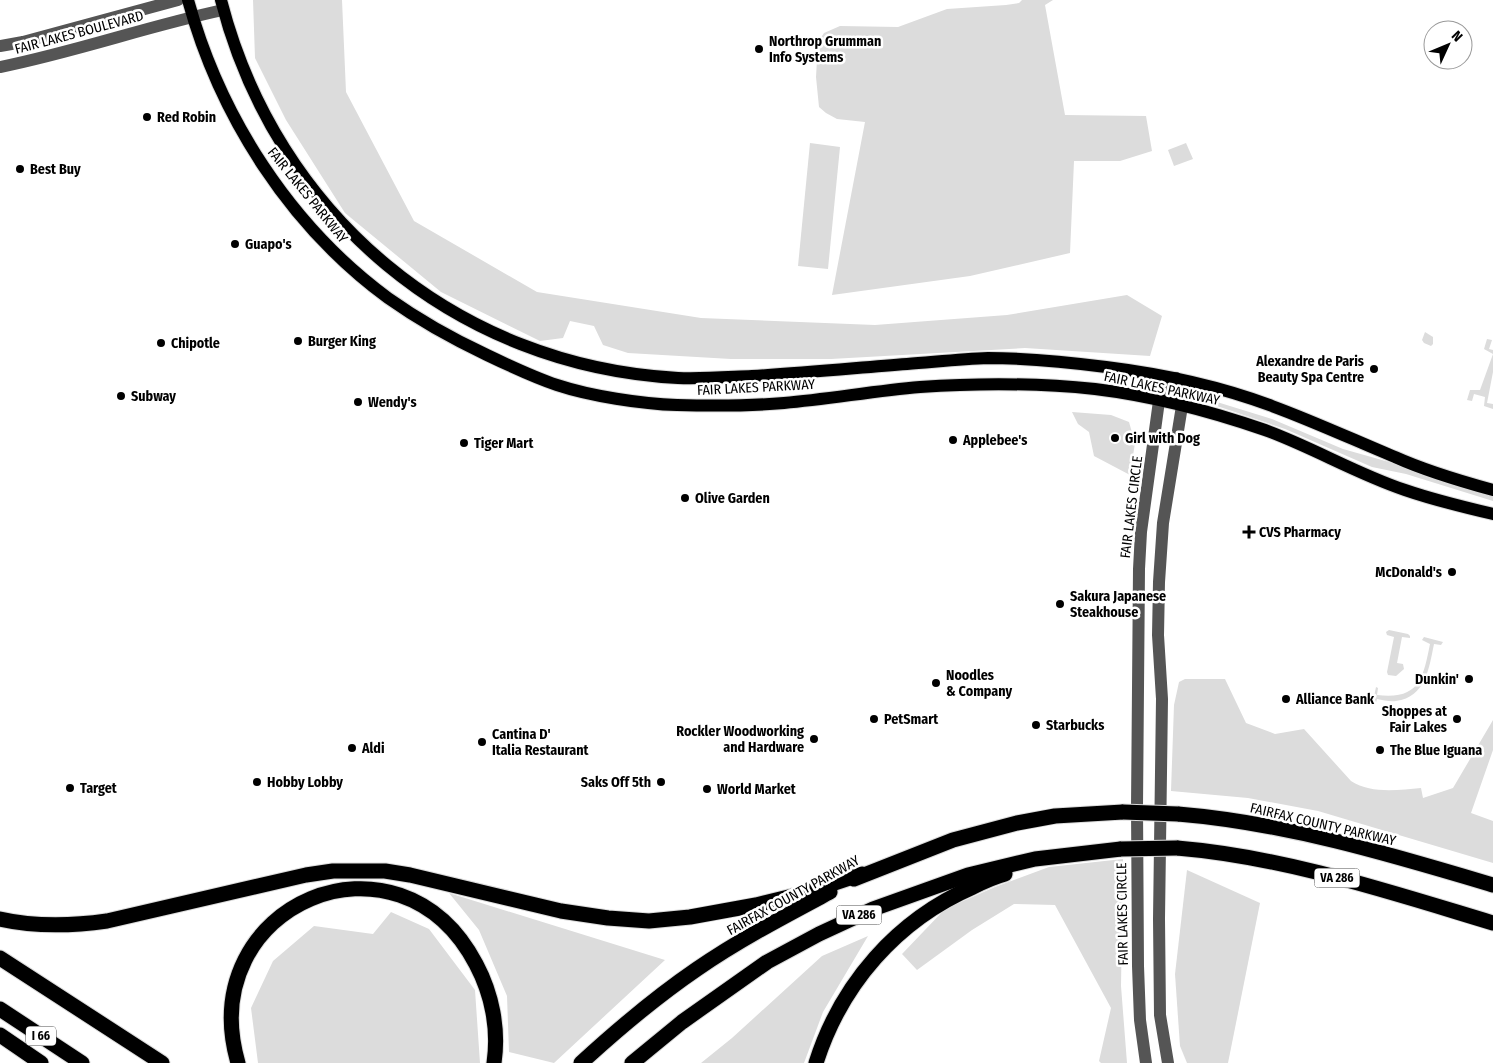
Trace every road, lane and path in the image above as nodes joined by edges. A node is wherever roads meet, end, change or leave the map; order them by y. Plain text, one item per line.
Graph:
1 (178, 0) edge
2 (188, 0) edge
3 (222, 5) edge
4 (193, 16) junction
5 (0, 46) edge
6 (0, 67) edge
7 (1176, 378) junction
8 (1159, 401) junction
9 (1182, 406) junction
10 (1493, 490) edge
11 (1493, 514) edge
12 (1065, 856) junction
13 (1420, 863) junction
14 (862, 874) junction
15 (1493, 880) edge
16 (1493, 885) edge
17 (0, 920) edge
18 (1493, 923) edge
19 (0, 958) edge
20 (0, 1009) edge
21 (0, 1035) edge
22 (41, 1063) edge
23 (82, 1063) edge
24 (162, 1063) edge
25 (238, 1063) edge
26 (494, 1063) edge
27 (581, 1063) edge
28 (632, 1063) edge
29 (816, 1063) edge
30 (1146, 1063) edge
31 (1168, 1063) edge

1 - 5 street, FAIR LAKES BOULEVARD
2 - 4 main road, FAIR LAKES PARKWAY
3 - 4 street, FAIR LAKES BOULEVARD
3 - 7 main road, FAIR LAKES PARKWAY
4 - 6 street, FAIR LAKES BOULEVARD
4 - 8 main road, FAIR LAKES PARKWAY
7 - 8 street, FAIR LAKES CIRCLE
7 - 9 street
7 - 10 main road, FAIR LAKES PARKWAY
8 - 9 main road, FAIR LAKES PARKWAY
8 - 30 street, FAIR LAKES CIRCLE
9 - 11 main road, FAIR LAKES PARKWAY
9 - 31 street
12 - 18 highway, VA 286, bridge
12 - 28 highway, VA 286
12 - 29 highway
13 - 14 highway, FAIRFAX COUNTY PARKWAY / VA 286, bridge
13 - 15 highway
13 - 16 highway, FAIRFAX COUNTY PARKWAY / VA 286
14 - 17 highway
14 - 27 highway, FAIRFAX COUNTY PARKWAY / VA 286
19 - 24 highway
20 - 23 highway, I 66
21 - 22 highway
25 - 26 highway

